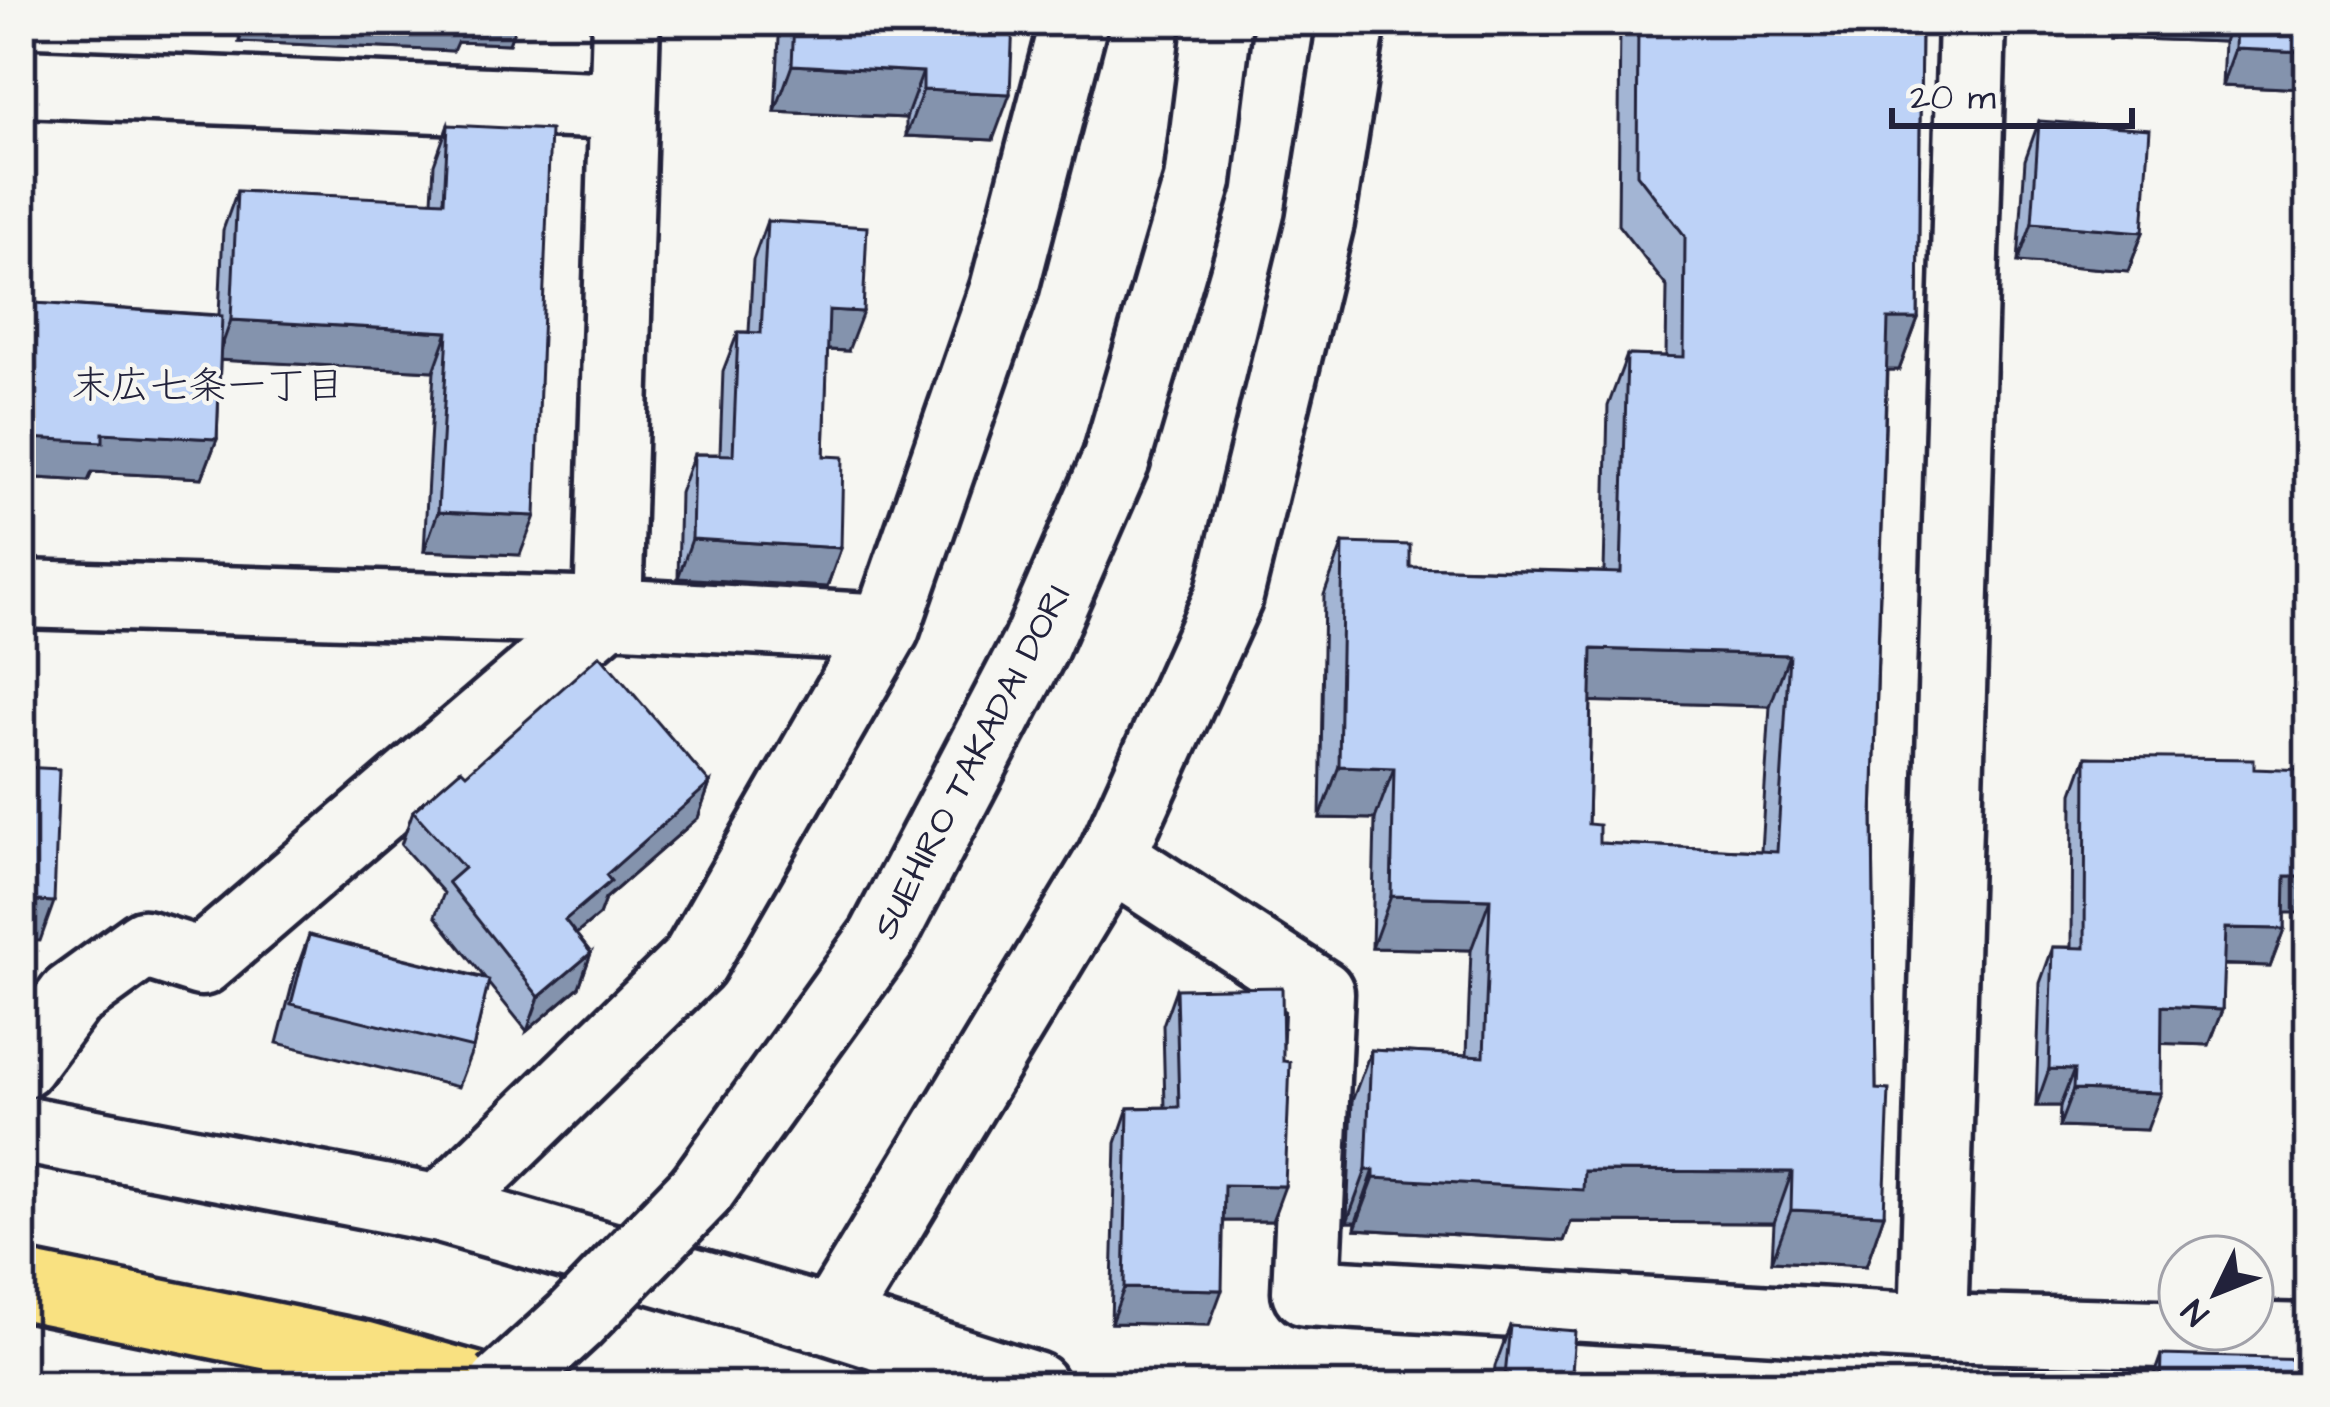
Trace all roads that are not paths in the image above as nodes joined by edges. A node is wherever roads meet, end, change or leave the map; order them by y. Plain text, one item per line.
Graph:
1 (626, 21) edge
2 (1074, 21) edge
3 (1218, 21) edge
4 (1352, 21) edge
5 (1972, 21) edge
6 (21, 83) edge
7 (622, 106) junction
8 (21, 594) edge
9 (608, 612) junction
10 (886, 628) junction
11 (1111, 857) junction
12 (22, 1068) edge
13 (21, 1129) edge
14 (440, 1209) junction
15 (21, 1285) edge
16 (831, 1321) junction
17 (1933, 1328) junction
18 (2309, 1338) edge
19 (474, 1386) edge
20 (503, 1386) edge
21 (1034, 1386) edge

1 - 7 street
2 - 10 street
3 - 20 street, SUEHIRO TAKADAI DORI, bridge
4 - 11 street
5 - 17 street
6 - 7 street
7 - 9 street
8 - 9 street
9 - 10 street
9 - 12 street
10 - 14 street
11 - 16 street
11 - 17 street
13 - 14 street
14 - 16 street
15 - 19 highway
16 - 21 street
17 - 18 street

